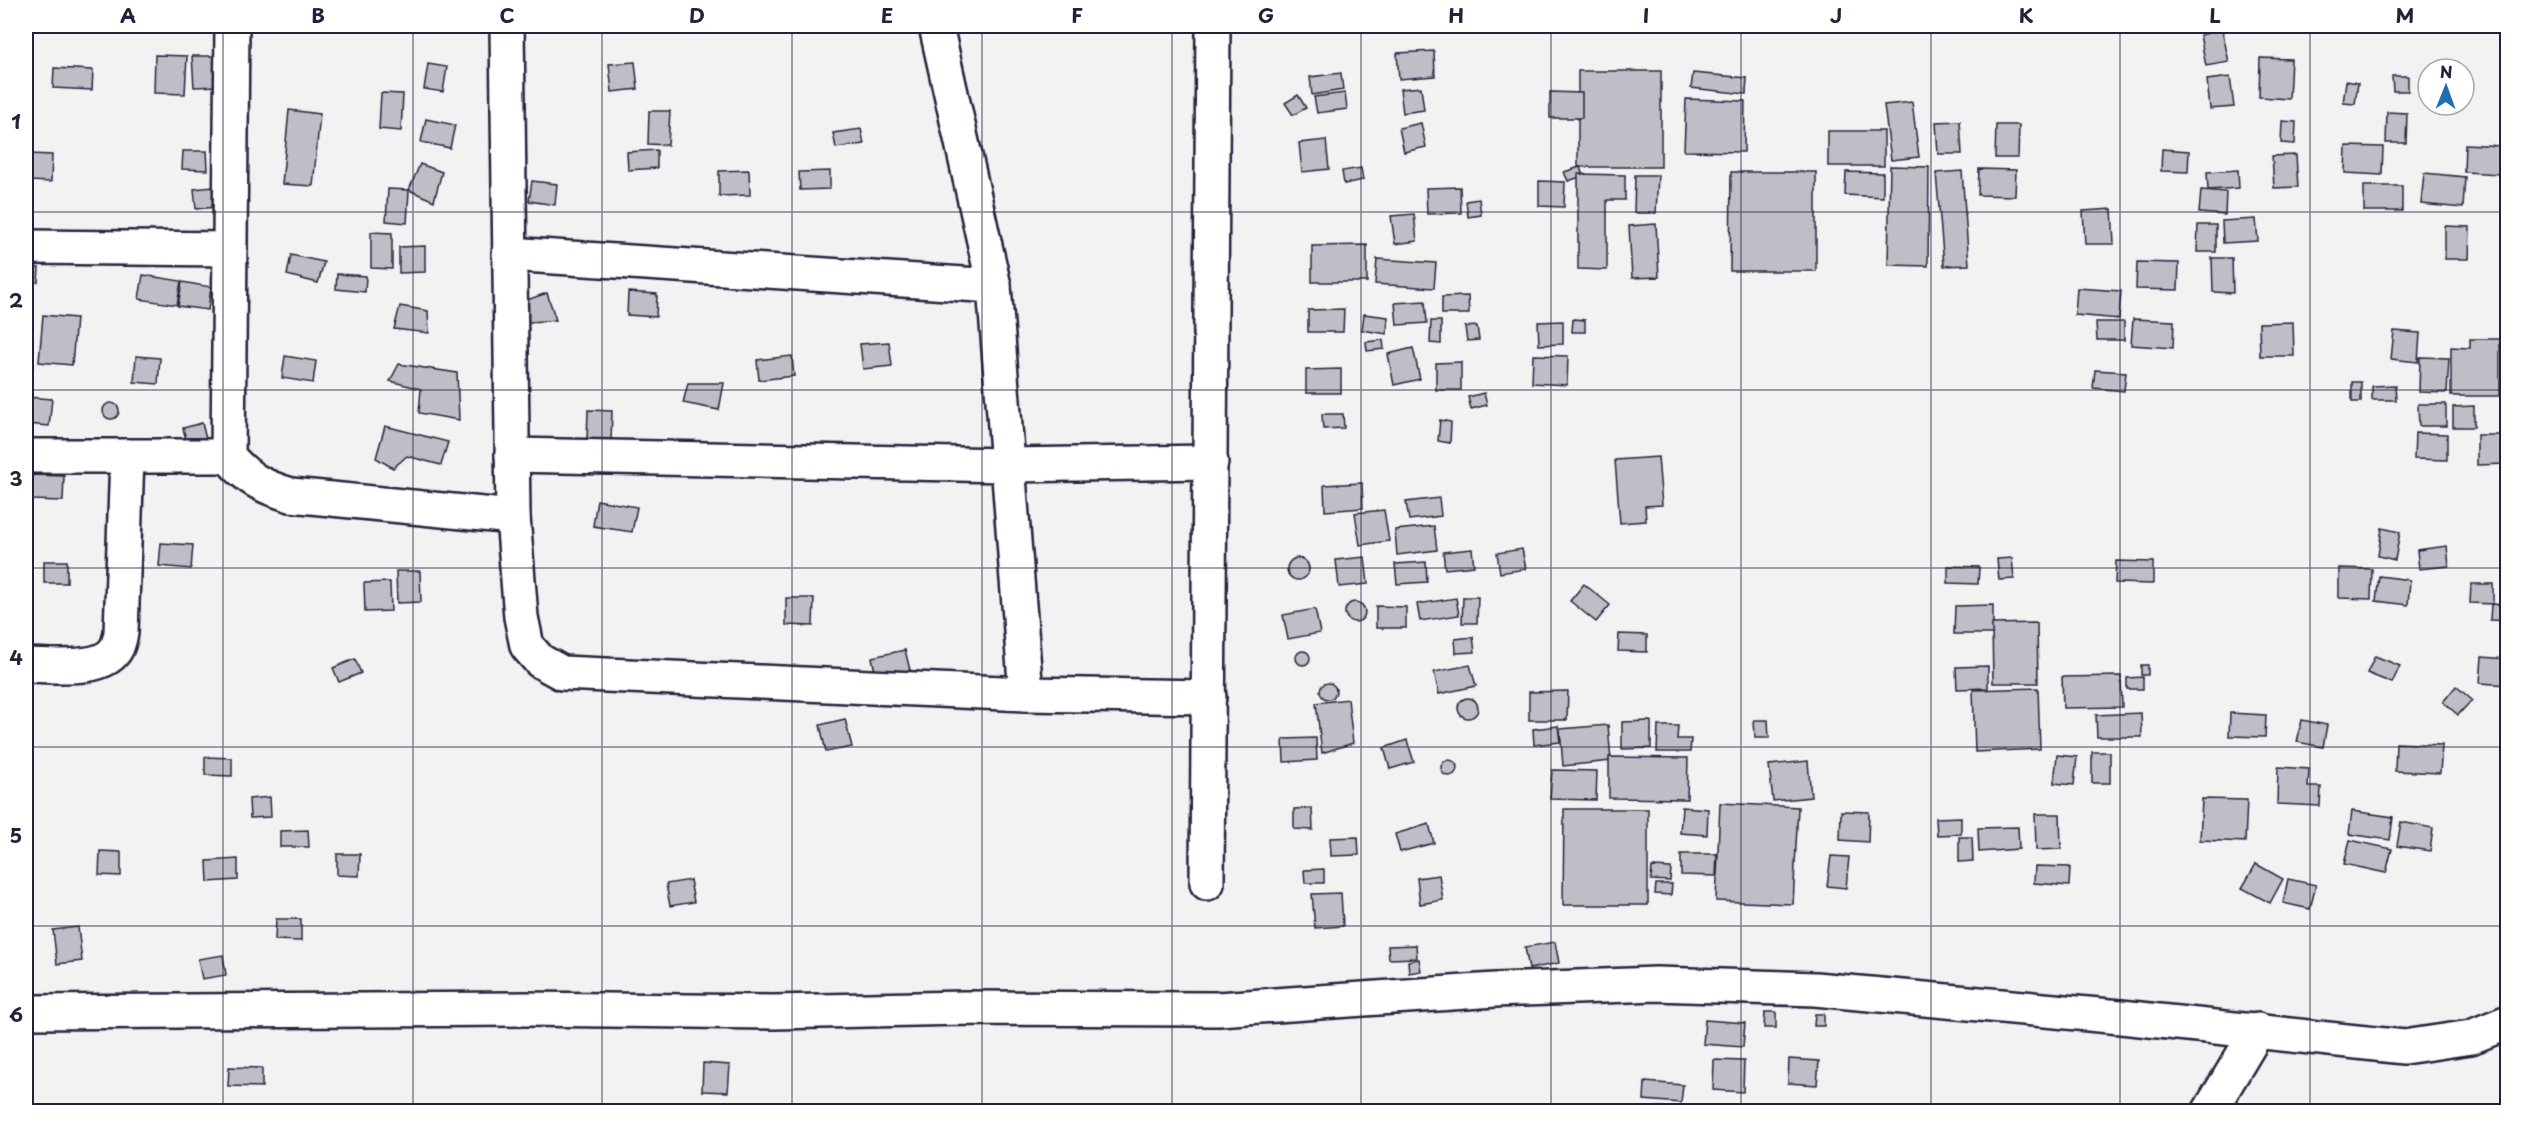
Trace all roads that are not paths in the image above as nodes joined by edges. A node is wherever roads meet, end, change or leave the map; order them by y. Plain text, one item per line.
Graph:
1 (232, 26) edge
2 (507, 26) edge
3 (936, 26) edge
4 (1213, 26) edge
5 (26, 248) edge
6 (230, 249) junction
7 (510, 255) junction
8 (994, 286) junction
9 (512, 454) junction
10 (26, 456) edge
11 (127, 456) junction
12 (228, 456) junction
13 (1212, 462) junction
14 (1007, 465) junction
15 (513, 517) junction
16 (26, 665) edge
17 (1026, 694) junction
18 (1209, 697) junction
19 (1207, 883) dead end
20 (26, 1012) edge
21 (2508, 1022) edge
22 (2258, 1030) junction
23 (2209, 1112) edge

1 - 6 street
2 - 7 street
3 - 8 street
4 - 13 street
5 - 6 street
6 - 12 street
7 - 8 street
7 - 9 street
8 - 14 street
9 - 14 street
9 - 15 street
10 - 11 street
11 - 12 street
11 - 16 street
12 - 15 street
13 - 14 street
13 - 18 street
14 - 17 street
15 - 17 street
17 - 18 street
18 - 19 street
20 - 22 street
21 - 22 street
22 - 23 street

